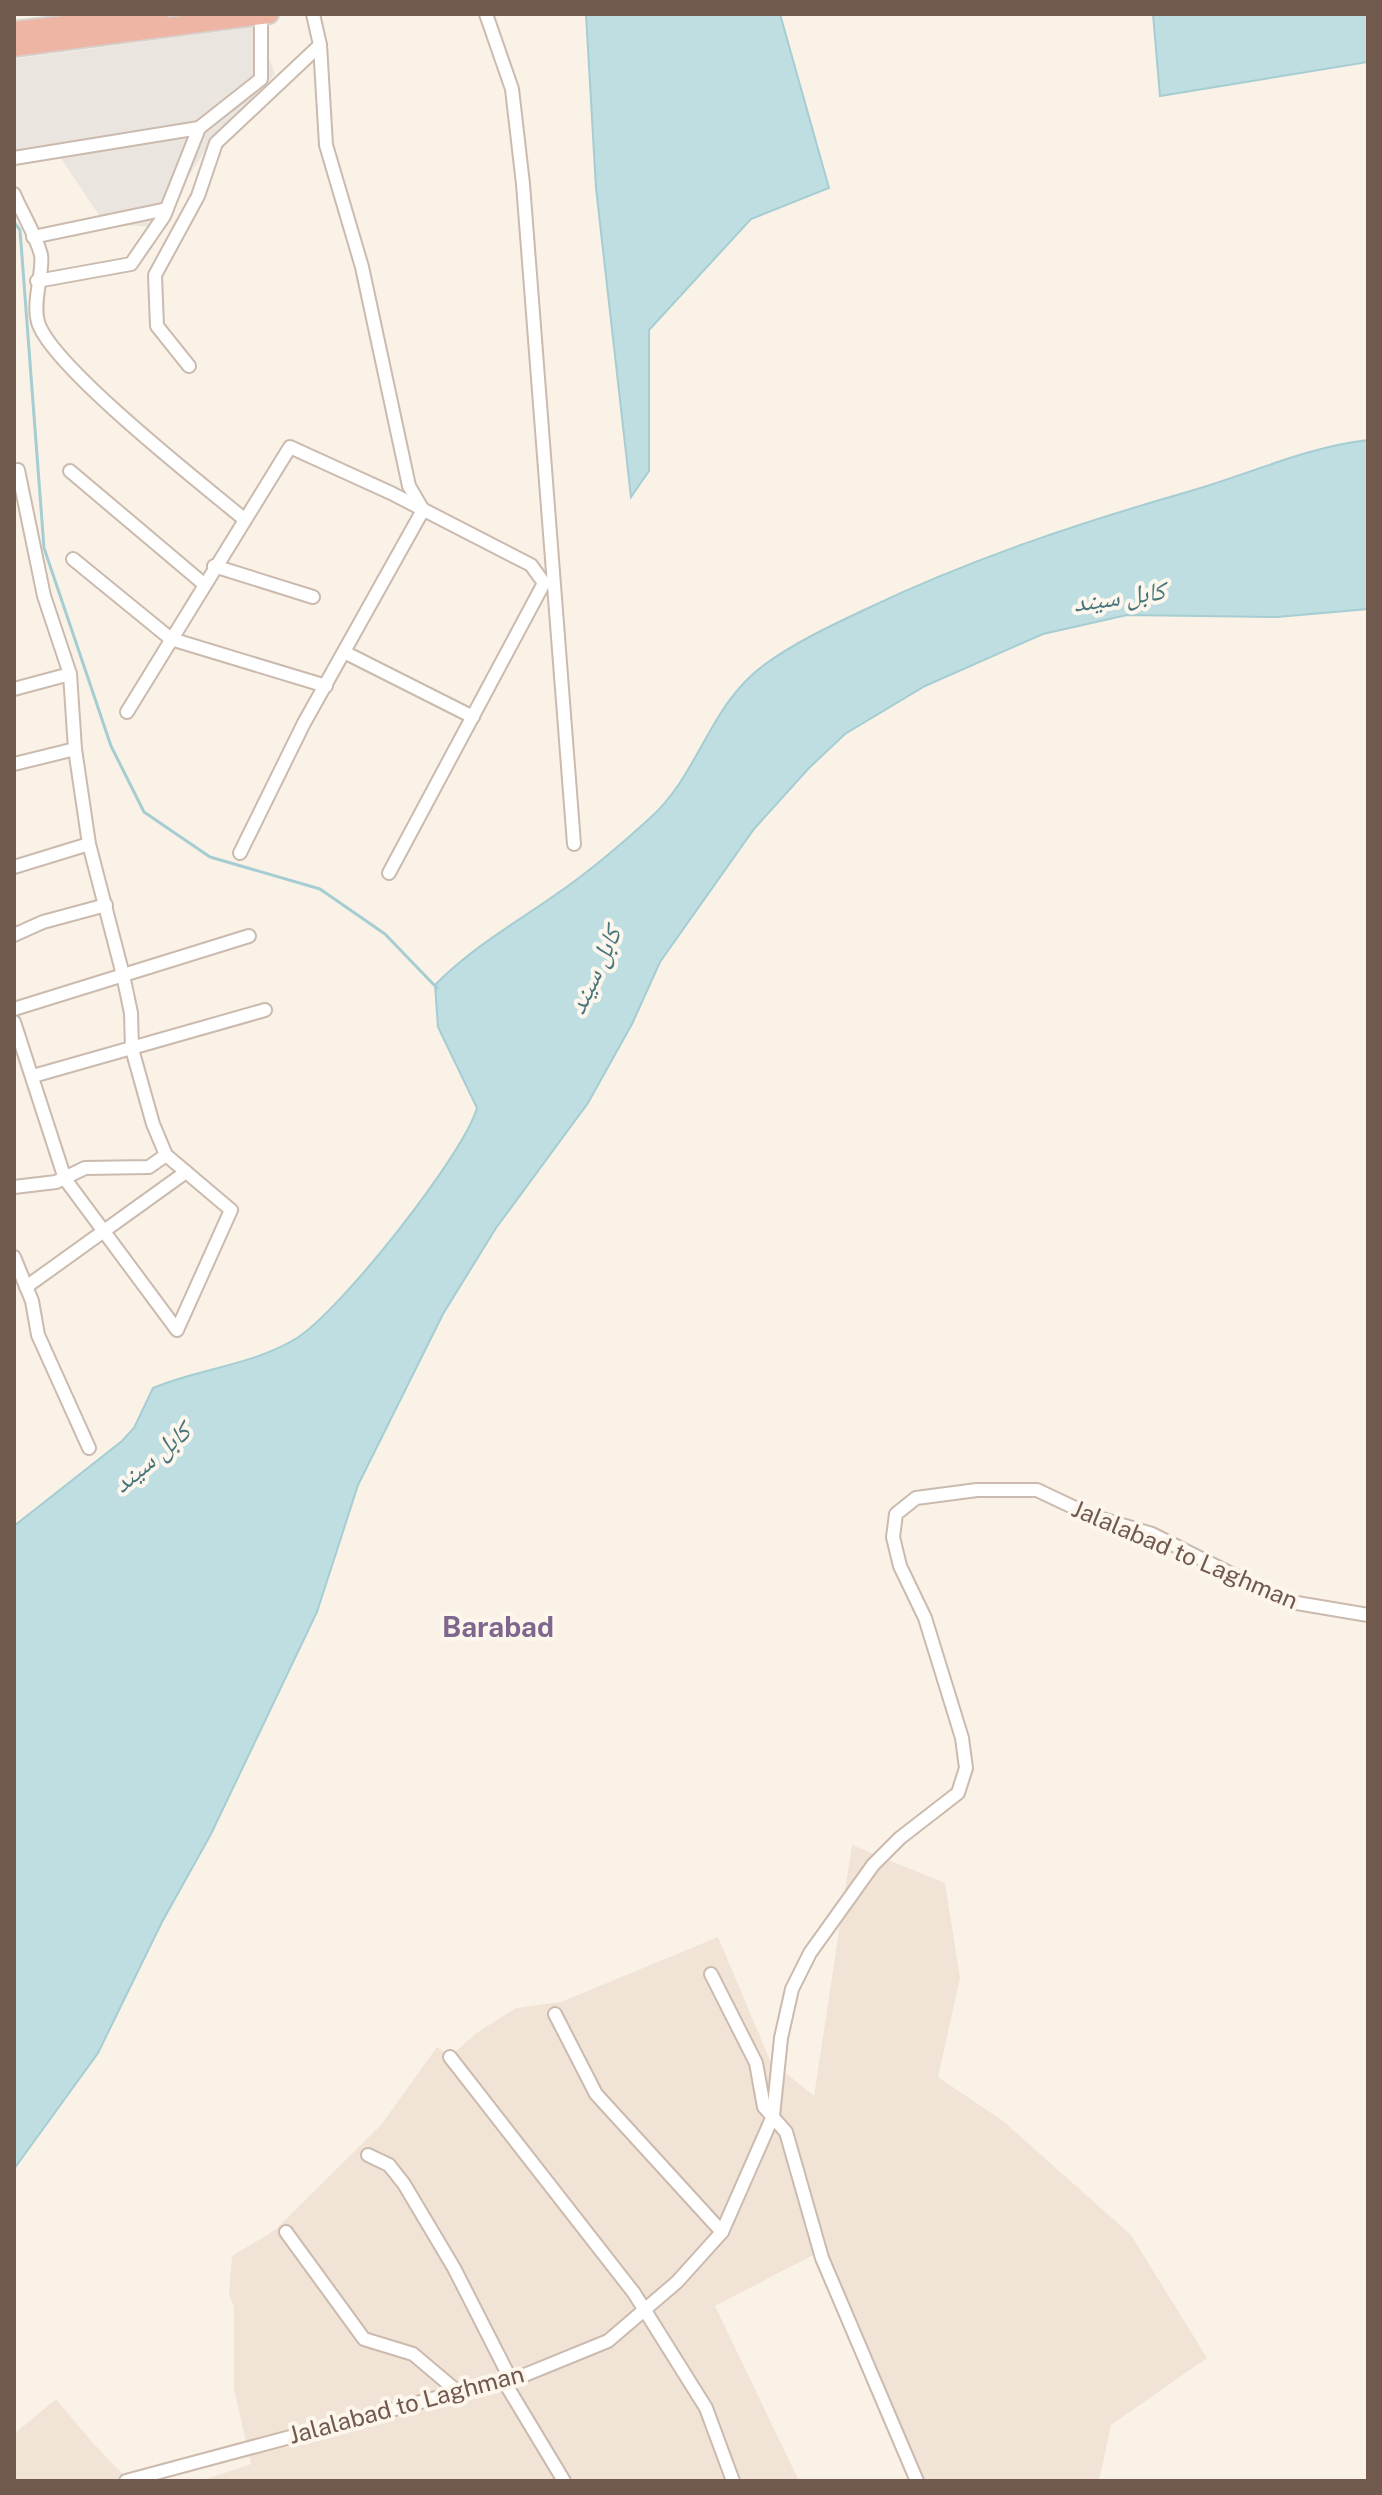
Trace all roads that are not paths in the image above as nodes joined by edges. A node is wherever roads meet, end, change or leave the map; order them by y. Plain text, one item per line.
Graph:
1 (159, 14) edge
2 (269, 14) edge
3 (313, 14) edge
4 (486, 14) edge
5 (261, 15) edge
6 (113, 16) edge
7 (137, 24) edge
8 (14, 31) edge
9 (320, 45) junction
10 (14, 47) edge
11 (199, 128) junction
12 (14, 158) edge
13 (14, 194) edge
14 (167, 209) junction
15 (33, 237) junction
16 (37, 281) junction
17 (189, 366) dead end
18 (18, 470) dead end
19 (70, 471) dead end
20 (423, 510) junction
21 (244, 519) junction
22 (73, 559) dead end
23 (214, 566) junction
24 (205, 585) junction
25 (313, 597) dead end
26 (171, 639) junction
27 (346, 653) junction
28 (70, 674) junction
29 (326, 686) junction
30 (14, 689) edge
31 (127, 712) dead end
32 (473, 717) junction
33 (75, 749) junction
34 (14, 764) edge
35 (89, 844) junction
36 (574, 844) dead end
37 (240, 853) dead end
38 (14, 867) edge
39 (389, 873) dead end
40 (106, 905) junction
41 (14, 935) edge
42 (249, 936) dead end
43 (123, 975) junction
44 (14, 1009) edge
45 (265, 1010) dead end
46 (14, 1022) edge
47 (132, 1049) junction
48 (33, 1076) junction
49 (166, 1155) junction
50 (186, 1172) junction
51 (65, 1179) junction
52 (14, 1187) edge
53 (106, 1231) junction
54 (14, 1257) edge
55 (26, 1287) junction
56 (89, 1448) dead end
57 (1368, 1615) edge
58 (711, 1974) dead end
59 (555, 2014) dead end
60 (450, 2057) dead end
61 (773, 2116) junction
62 (368, 2155) dead end
63 (286, 2232) dead end
64 (722, 2232) junction
65 (645, 2311) junction
66 (508, 2380) junction
67 (458, 2392) junction
68 (126, 2481) edge
69 (564, 2481) edge
70 (733, 2481) edge
71 (917, 2481) edge

1 - 7 highway
2 - 5 highway
3 - 9 street
4 - 36 street
5 - 7 highway
5 - 11 street
6 - 7 highway
6 - 8 highway
7 - 10 highway
9 - 17 street
9 - 20 street
11 - 12 street
11 - 14 street
13 - 15 street
14 - 15 street
14 - 16 street
15 - 16 street
16 - 21 street
18 - 28 street
19 - 24 street
20 - 21 street
20 - 27 street
20 - 32 street
21 - 23 street
22 - 26 street
23 - 24 street
23 - 25 street
24 - 26 street
26 - 29 street
26 - 31 street
27 - 29 street
27 - 32 street
28 - 30 street
28 - 33 street
29 - 37 street
32 - 39 street
33 - 34 street
33 - 35 street
35 - 38 street
35 - 40 street
40 - 41 street
40 - 43 street
42 - 43 street
43 - 44 street
43 - 47 street
45 - 47 street
46 - 48 street
47 - 48 street
47 - 49 street
48 - 51 street
49 - 50 street
49 - 51 street
50 - 53 street
50 - 53 street
51 - 52 street
51 - 53 street
53 - 55 street
54 - 55 street
55 - 56 street
57 - 61 street, Jalalabad to Laghman
58 - 61 street
59 - 64 street
60 - 65 street
61 - 64 street, Jalalabad to Laghman
61 - 71 street
62 - 66 street
63 - 67 street
64 - 65 street, Jalalabad to Laghman
65 - 66 street, Jalalabad to Laghman
65 - 70 street
66 - 67 street, Jalalabad to Laghman
66 - 69 street
67 - 68 street, Jalalabad to Laghman

